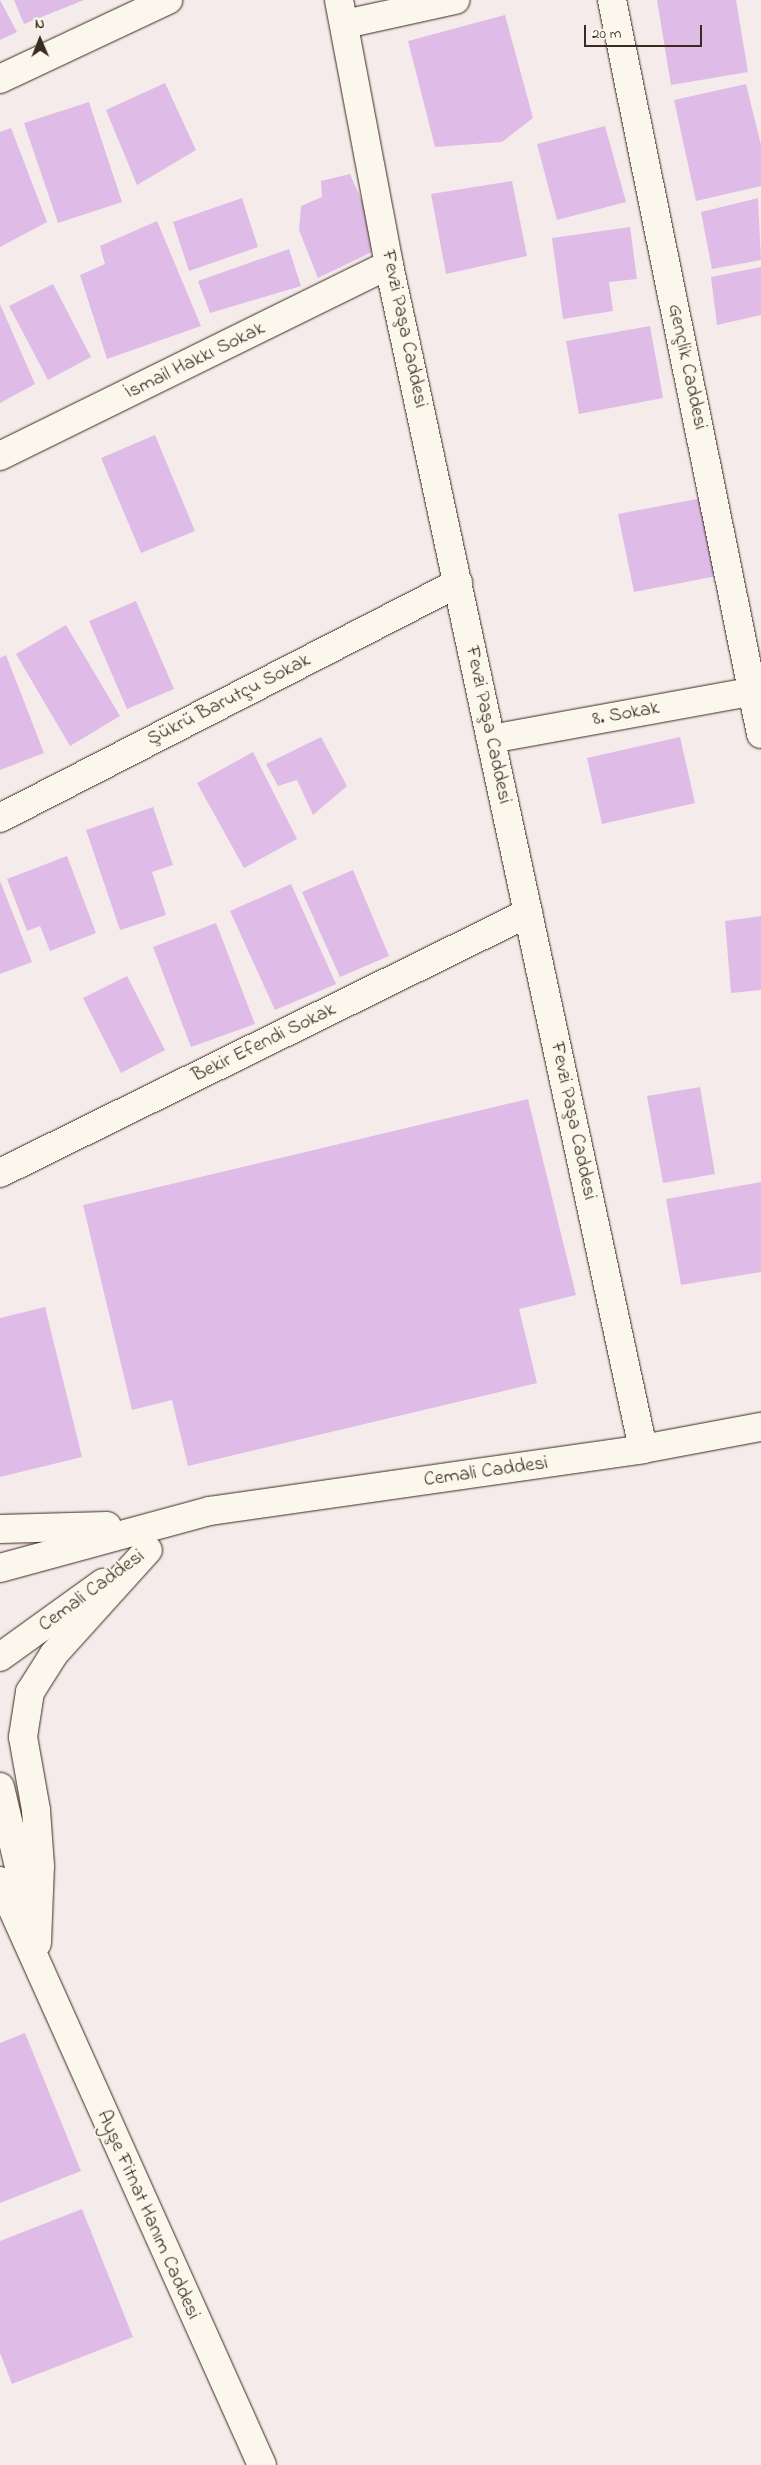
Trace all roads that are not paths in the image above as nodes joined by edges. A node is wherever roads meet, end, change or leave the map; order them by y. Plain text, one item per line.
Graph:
1 (168, 0) edge
2 (454, 0) edge
3 (612, 0) edge
4 (342, 12) edge
5 (0, 79) edge
6 (390, 265) junction
7 (0, 456) edge
8 (458, 583) junction
9 (756, 691) edge
10 (761, 734) edge
11 (491, 739) junction
12 (0, 818) edge
13 (528, 913) junction
14 (0, 1173) edge
15 (761, 1426) edge
16 (643, 1449) junction
17 (210, 1511) junction
18 (156, 1524) junction
19 (0, 1530) edge
20 (148, 1550) junction
21 (0, 1568) edge
22 (0, 1657) edge
23 (0, 1787) edge
24 (0, 1881) edge
25 (38, 1953) junction
26 (262, 2465) edge

1 - 5 street
2 - 4 street
3 - 9 street, Gençlik Caddesi
4 - 6 street, Fevzi Paşa Caddesi
6 - 7 street, İsmail Hakkı Sokak
6 - 8 street, Fevzi Paşa Caddesi
8 - 11 street, Fevzi Paşa Caddesi
8 - 12 street, Şükrü Barutçu Sokak
9 - 10 street, Gençlik Caddesi
9 - 11 street, 8. Sokak
11 - 13 street, Fevzi Paşa Caddesi
13 - 14 street, Bekir Efendi Sokak
13 - 16 street, Fevzi Paşa Caddesi
15 - 16 street, Cemali Caddesi
16 - 17 street, Cemali Caddesi
17 - 18 street, Cemali Caddesi
17 - 20 street, Cemali Caddesi
18 - 19 street
18 - 21 street, Cemali Caddesi
20 - 22 street, Cemali Caddesi
20 - 25 street
23 - 25 street, Ayşe Fitnat Hanım Caddesi
24 - 25 street, Ayşe Fitnat Hanım Caddesi
25 - 26 street, Ayşe Fitnat Hanım Caddesi

